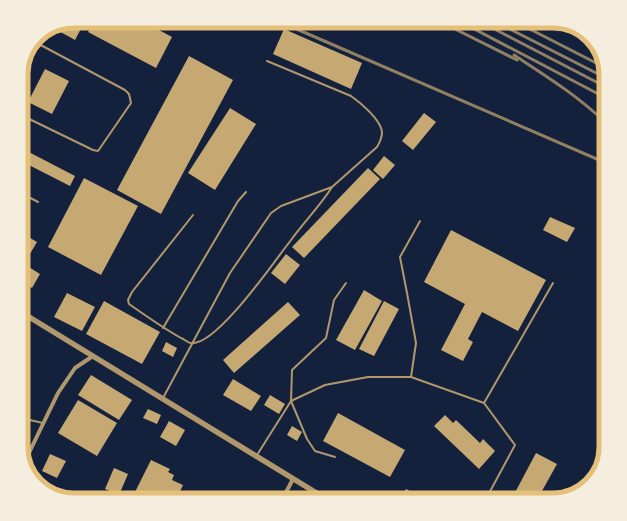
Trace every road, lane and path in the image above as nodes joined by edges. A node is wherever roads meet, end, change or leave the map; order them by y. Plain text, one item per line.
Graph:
1 (40, 45) edge
2 (267, 62) dead end
3 (28, 118) edge
4 (332, 187) junction
5 (246, 192) dead end
6 (28, 197) edge
7 (38, 202) dead end
8 (193, 215) dead end
9 (420, 221) dead end
10 (346, 283) dead end
11 (553, 283) dead end
12 (28, 316) edge
13 (163, 328) junction
14 (191, 343) junction
15 (93, 356) junction
16 (411, 377) junction
17 (162, 399) junction
18 (291, 401) junction
19 (484, 403) junction
20 (28, 420) edge
21 (44, 423) junction
22 (29, 453) edge
23 (257, 456) junction
24 (335, 457) dead end
25 (293, 479) junction
26 (286, 493) edge
27 (316, 493) edge
28 (489, 493) edge

1 - 3 lane
2 - 4 lane
4 - 14 lane
4 - 14 lane
5 - 13 lane
6 - 7 lane
8 - 13 lane
9 - 16 lane
10 - 18 lane
11 - 19 lane
12 - 15 street
13 - 14 lane
14 - 17 lane
15 - 17 street
15 - 21 street
16 - 18 lane
16 - 19 lane
17 - 23 street
18 - 23 lane
18 - 24 lane
19 - 28 lane
20 - 21 lane
21 - 22 street
23 - 25 street
25 - 26 street
25 - 27 street

